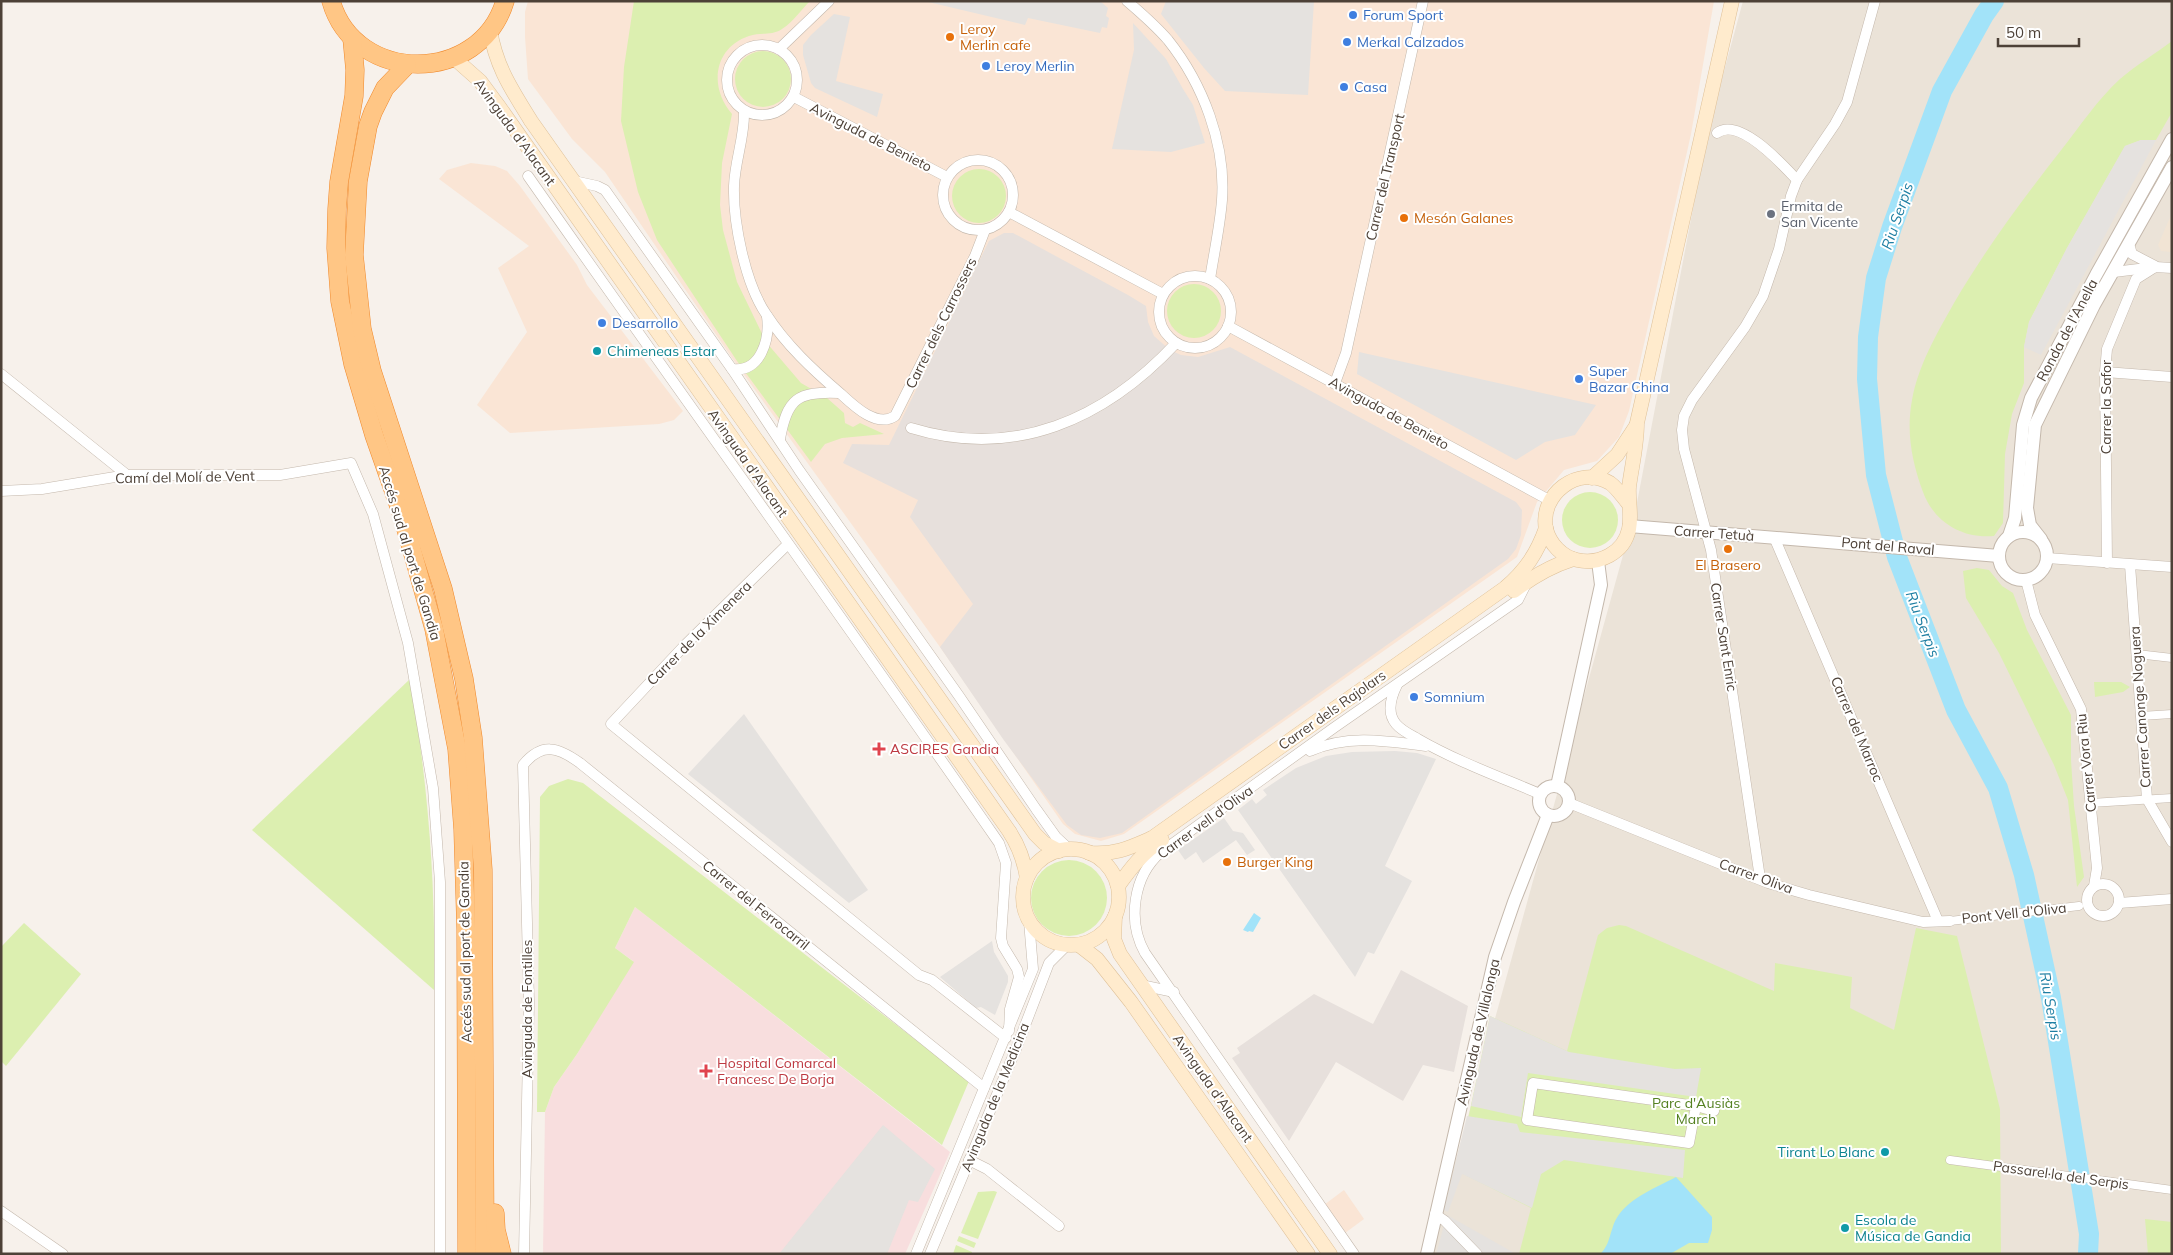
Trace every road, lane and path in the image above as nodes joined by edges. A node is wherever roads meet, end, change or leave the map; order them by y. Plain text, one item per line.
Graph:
1 (331, 1) edge
2 (505, 1) edge
3 (829, 1) edge
4 (1126, 1) edge
5 (1423, 1) edge
6 (1732, 1) edge
7 (1876, 1) edge
8 (490, 30) junction
9 (352, 38) junction
10 (779, 49) junction
11 (454, 58) junction
12 (407, 64) junction
13 (794, 97) junction
14 (744, 111) junction
15 (1717, 133) dead end
16 (2172, 139) edge
17 (2172, 167) edge
18 (528, 176) dead end
19 (947, 177) junction
20 (1797, 180) junction
21 (574, 181) junction
22 (1010, 212) junction
23 (985, 230) junction
24 (2128, 244) junction
25 (2155, 267) junction
26 (2172, 268) edge
27 (2114, 272) junction
28 (1210, 279) junction
29 (1163, 294) junction
30 (767, 315) junction
31 (1228, 326) junction
32 (1176, 343) junction
33 (732, 369) junction
34 (2105, 372) junction
35 (1, 374) edge
36 (2172, 377) edge
37 (1334, 382) junction
38 (839, 393) junction
39 (1637, 423) junction
40 (911, 428) dead end
41 (780, 440) junction
42 (127, 476) junction
43 (1592, 478) junction
44 (1, 491) edge
45 (1549, 500) junction
46 (1628, 503) junction
47 (1629, 526) junction
48 (1546, 528) junction
49 (1706, 534) junction
50 (2009, 536) junction
51 (1774, 537) junction
52 (1799, 539) joint
53 (2041, 539) junction
54 (788, 544) junction
55 (1999, 556) junction
56 (2047, 558) junction
57 (1573, 560) junction
58 (1598, 560) junction
59 (2107, 563) junction
60 (2130, 565) junction
61 (2172, 567) edge
62 (1528, 580) junction
63 (2026, 580) junction
64 (2137, 654) junction
65 (2172, 658) edge
66 (1398, 684) junction
67 (2172, 714) edge
68 (2141, 716) junction
69 (1430, 746) junction
70 (1290, 760) junction
71 (523, 764) joint
72 (1557, 786) junction
73 (1540, 794) junction
74 (2172, 798) edge
75 (2147, 799) junction
76 (1569, 803) junction
77 (2091, 803) junction
78 (1548, 815) junction
79 (2172, 842) edge
80 (1064, 850) junction
81 (1089, 853) junction
82 (1006, 863) joint
83 (2097, 868) junction
84 (1026, 878) junction
85 (1760, 878) junction
86 (2108, 884) junction
87 (1118, 886) junction
88 (2094, 886) junction
89 (2172, 899) edge
90 (2119, 903) junction
91 (2083, 905) junction
92 (1115, 916) junction
93 (1950, 920) joint
94 (1029, 921) junction
95 (1938, 921) junction
96 (1073, 945) junction
97 (1141, 985) junction
98 (1174, 992) junction
99 (484, 1019) junction
100 (1008, 1034) junction
101 (984, 1088) junction
102 (1696, 1106) junction
103 (1714, 1111) dead end
104 (969, 1160) junction
105 (1950, 1160) dead end
106 (2172, 1190) edge
107 (1, 1211) edge
108 (1435, 1214) junction
109 (1059, 1226) dead end
110 (1353, 1253) edge
111 (63, 1254) edge
112 (440, 1254) edge
113 (467, 1254) edge
114 (485, 1254) edge
115 (502, 1254) edge
116 (524, 1254) edge
117 (916, 1254) edge
118 (930, 1254) edge
119 (1308, 1254) edge
120 (1330, 1254) edge
121 (1427, 1254) edge
122 (1477, 1254) edge

1 - 9 highway
2 - 8 highway
3 - 10 street
4 - 28 street
5 - 37 street, Carrer del Transport
6 - 39 main road
7 - 20 street, Carrer Sant Enric
8 - 11 highway
8 - 21 main road, Avinguda d'Alacant
9 - 12 highway
9 - 113 highway, Accés sud al port de Gandia
10 - 13 street
10 - 14 street
11 - 12 highway
11 - 84 main road, Avinguda d'Alacant
12 - 99 highway, Accés sud al port de Gandia
13 - 14 street
13 - 19 street, Avinguda de Benieto
14 - 30 street
15 - 20 street
16 - 50 street, Ronda de l'Anella
17 - 24 street, Ronda de l'Anella
18 - 54 street, Avinguda d'Alacant
19 - 22 street
19 - 23 street
20 - 49 street, Carrer Sant Enric
21 - 33 street, Avinguda d'Alacant
21 - 80 main road, Avinguda d'Alacant
22 - 23 street
22 - 29 street
23 - 38 street, Carrer dels Carrossers
24 - 25 street
24 - 27 street, Ronda de l'Anella
25 - 26 street
25 - 27 street
25 - 34 street, Carrer la Safor
27 - 53 street, Ronda de l'Anella
28 - 29 street
28 - 31 street
29 - 32 street
30 - 33 street
30 - 38 street
31 - 32 street
31 - 37 street, Avinguda de Benieto
32 - 40 street
33 - 41 street, Avinguda d'Alacant
34 - 36 street
34 - 59 street, Carrer la Safor
35 - 42 street
37 - 45 street, Avinguda de Benieto
38 - 41 street
39 - 43 main road
39 - 46 main road
41 - 80 street, Avinguda d'Alacant
42 - 44 street, Camí del Molí de Vent
42 - 112 street, Camí del Molí de Vent
43 - 45 main road
43 - 46 main road
45 - 48 main road
46 - 47 main road
47 - 49 street, Carrer Tetuà
47 - 58 main road
48 - 57 main road
48 - 81 main road, Carrer dels Rajolars
49 - 51 street, Carrer Tetuà
49 - 85 street, Carrer Sant Enric
50 - 53 street
50 - 55 street
51 - 52 street, Carrer Tetuà
51 - 95 street, Carrer del Marroc
52 - 55 street, Pont del Raval
53 - 56 street
54 - 82 street, Avinguda d'Alacant
54 - 100 street, Carrer de la Ximenera
55 - 63 street
56 - 59 street
56 - 63 street
57 - 58 main road
57 - 62 main road, Carrer dels Rajolars
58 - 72 street
59 - 60 street
60 - 61 street
60 - 64 street, Carrer Canonge Noguera
62 - 66 street, Carrer vell d'Oliva
62 - 87 main road, Carrer dels Rajolars
63 - 77 street, Carrer Vora Riu
64 - 65 street
64 - 68 street, Carrer Canonge Noguera
66 - 69 street
66 - 70 street, Carrer vell d'Oliva
67 - 68 street
68 - 75 street, Carrer Canonge Noguera
69 - 70 street
69 - 73 street
70 - 98 street, Carrer vell d'Oliva
71 - 101 street, Carrer del Ferrocarril
71 - 116 street, Avinguda de Fontilles
72 - 73 street
72 - 76 street
73 - 78 street
74 - 75 street
75 - 77 street
75 - 79 street, Carrer Canonge Noguera
76 - 78 street
76 - 85 street, Carrer Oliva
77 - 83 street, Carrer Vora Riu
78 - 108 street, Avinguda de Villalonga
80 - 81 main road
80 - 84 main road
81 - 87 main road
82 - 100 street, Avinguda de la Medicina
83 - 86 street, Carrer Vora Riu
83 - 88 street, Carrer Vora Riu
84 - 94 main road
85 - 95 street, Carrer Oliva
86 - 88 street
86 - 90 street
87 - 92 main road
88 - 91 street
89 - 90 street
90 - 91 street
91 - 93 street, Pont Vell d’Oliva
92 - 96 main road
92 - 97 main road, Avinguda d'Alacant
93 - 95 street, Carrer Oliva
94 - 96 main road
94 - 100 street, Avinguda de la Medicina
96 - 104 street, Avinguda de la Medicina
96 - 119 main road, Avinguda d'Alacant
97 - 98 street
97 - 120 main road, Avinguda d'Alacant
98 - 110 street, Carrer vell d'Oliva
99 - 114 highway, Accés sud al port de Gandia
99 - 115 highway
100 - 101 street, Avinguda de la Medicina
101 - 117 street, Avinguda de la Medicina
102 - 102 street
102 - 103 street
104 - 109 street
104 - 118 street, Avinguda de la Medicina
105 - 106 street, Passarel·la del Serpis
107 - 111 street
108 - 121 street, Avinguda de Villalonga
108 - 122 street

